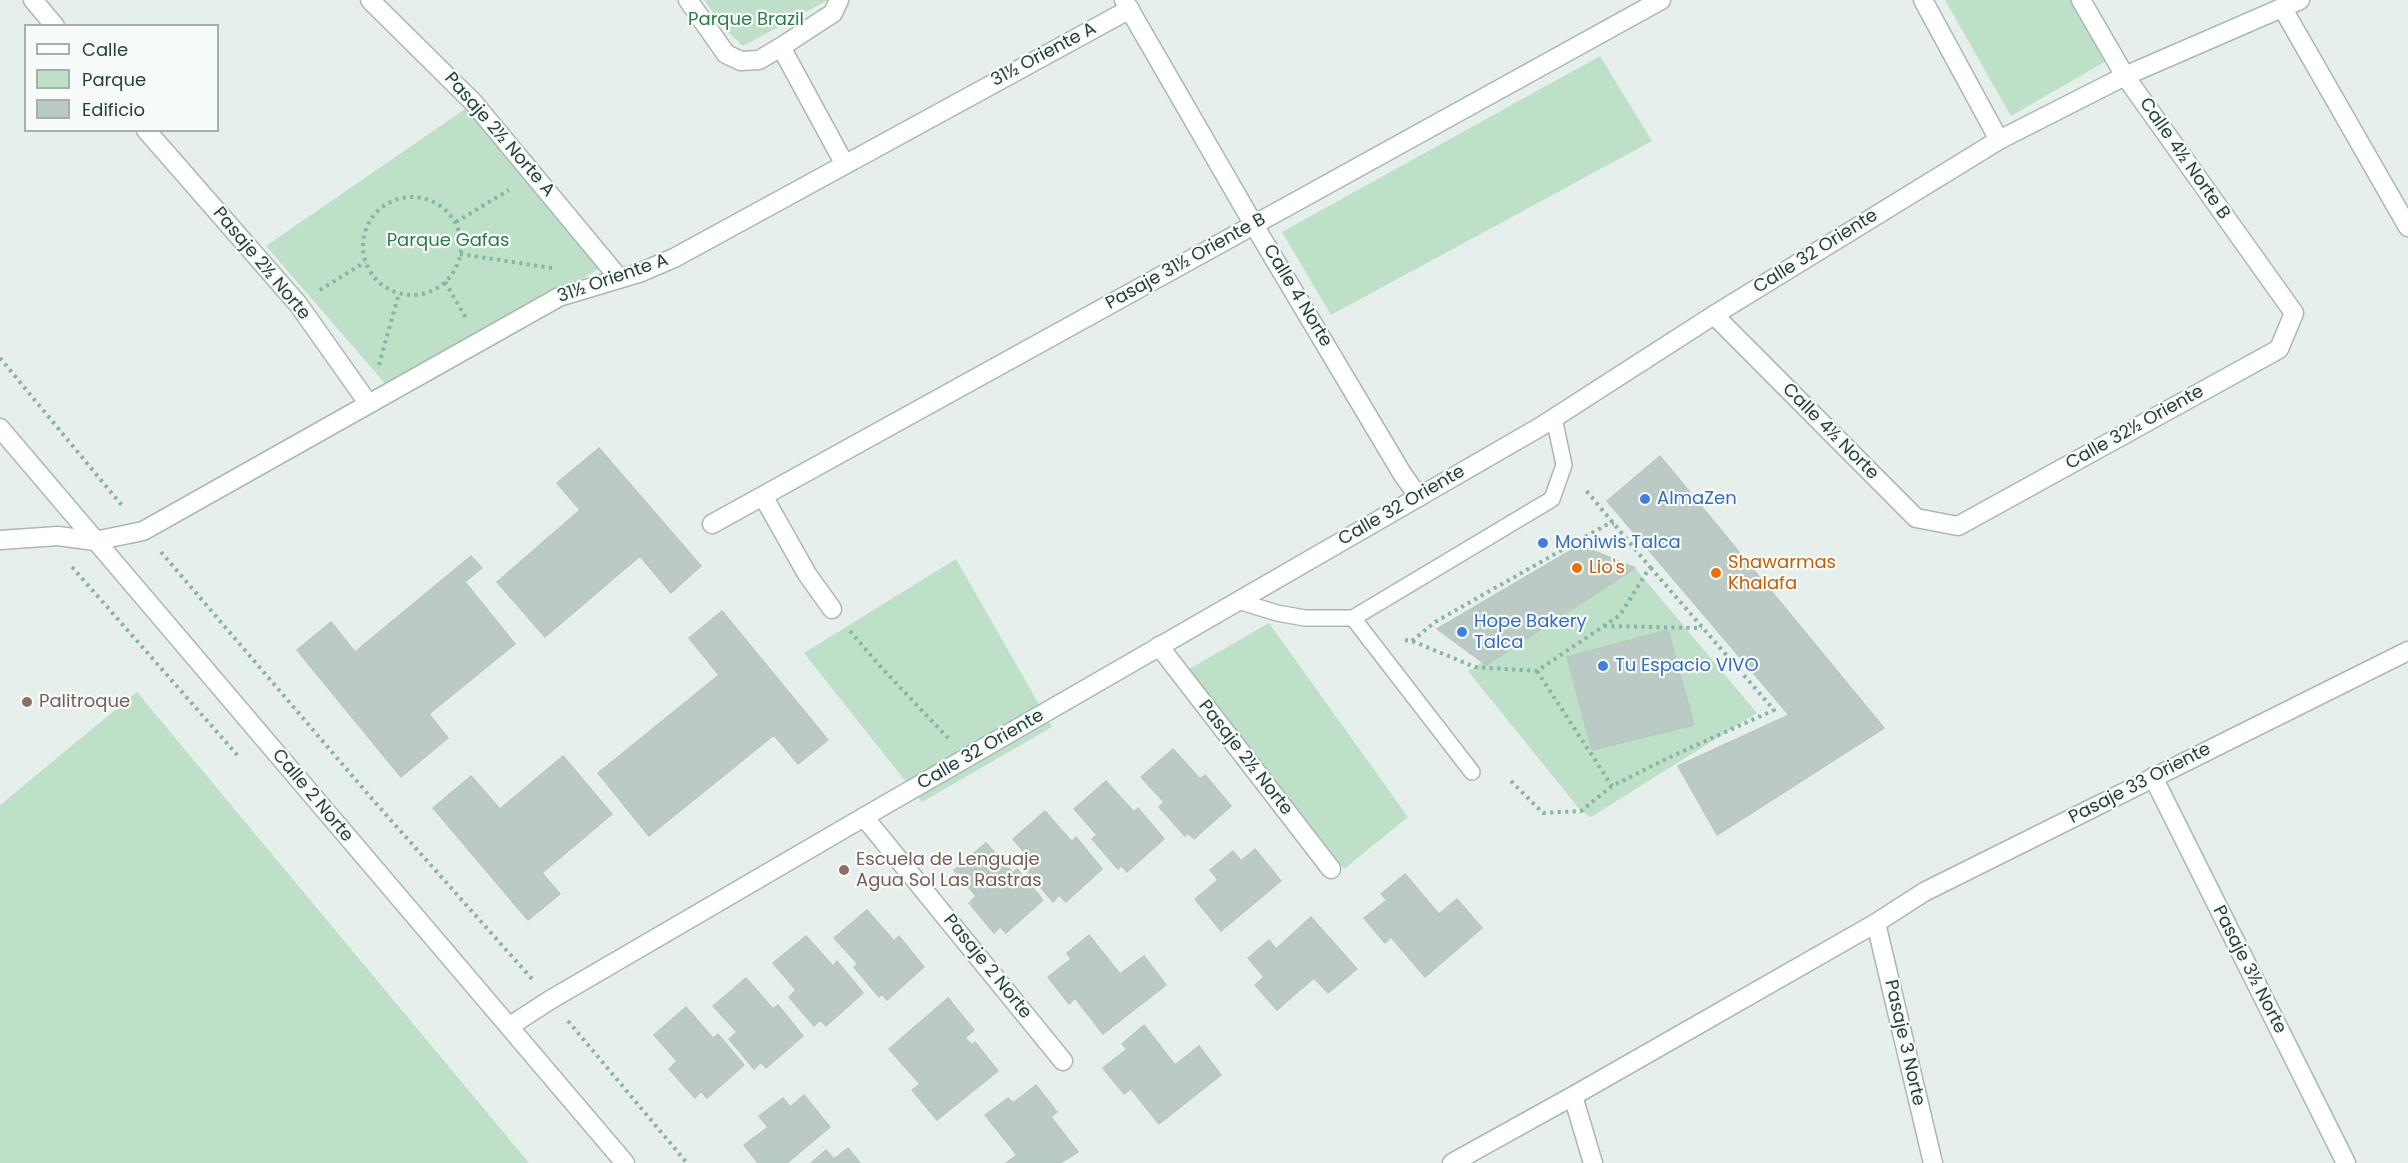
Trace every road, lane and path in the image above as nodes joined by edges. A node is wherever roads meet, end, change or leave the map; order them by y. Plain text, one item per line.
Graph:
1 (33, 0) edge
2 (370, 0) edge
3 (688, 0) edge
4 (839, 0) edge
5 (1661, 0) edge
6 (1923, 0) edge
7 (2081, 0) edge
8 (2300, 0) edge
9 (1127, 5) edge
10 (2283, 9) junction
11 (53, 24) edge
12 (781, 47) junction
13 (2125, 76) junction
14 (148, 132) edge
15 (1999, 140) junction
16 (844, 163) junction
17 (534, 175) junction
18 (456, 222) junction
19 (1254, 225) junction
20 (2408, 227) edge
21 (460, 254) junction
22 (365, 262) junction
23 (562, 270) dead end
24 (619, 278) junction
25 (445, 282) junction
26 (399, 293) junction
27 (298, 304) junction
28 (2294, 313) joint
29 (1714, 315) junction
30 (479, 341) junction
31 (0, 358) edge
32 (368, 403) junction
33 (1554, 418) junction
34 (0, 428) edge
35 (1564, 465) junction
36 (763, 496) junction
37 (1419, 497) junction
38 (1615, 523) junction
39 (712, 524) dead end
40 (1958, 526) joint
41 (143, 531) junction
42 (0, 540) edge
43 (95, 541) junction
44 (1650, 567) junction
45 (1238, 601) junction
46 (832, 609) joint
47 (1353, 618) junction
48 (1604, 626) junction
49 (1703, 628) junction
50 (1368, 636) junction
51 (1412, 641) junction
52 (1159, 646) junction
53 (2408, 651) edge
54 (1537, 671) junction
55 (966, 758) junction
56 (1472, 772) dead end
57 (2153, 777) junction
58 (1511, 782) dead end
59 (1612, 786) junction
60 (864, 817) junction
61 (1331, 869) dead end
62 (1876, 923) junction
63 (550, 1000) junction
64 (510, 1026) junction
65 (1064, 1061) dead end
66 (1573, 1096) junction
67 (625, 1163) edge
68 (687, 1163) edge
69 (1452, 1163) edge
70 (1593, 1163) edge
71 (1933, 1163) edge
72 (2346, 1163) edge

1 - 11 street
2 - 17 street, Pasaje 2½ Norte A
3 - 12 street
4 - 12 street
5 - 19 street, Pasaje 31½ Oriente B
6 - 15 street
7 - 13 street, Calle 4½ Norte B
8 - 10 street, Calle 32 Oriente
9 - 16 street, 31½ Oriente A
9 - 19 street, Calle 4 Norte
10 - 13 street, Calle 32 Oriente
10 - 20 street
12 - 16 street
13 - 15 street, Calle 32 Oriente
13 - 28 street, Calle 4½ Norte B
14 - 27 street, Pasaje 2½ Norte
15 - 29 street, Calle 32 Oriente
16 - 24 street, 31½ Oriente A
17 - 18 path
17 - 24 street, Pasaje 2½ Norte A
18 - 21 path
18 - 22 path
19 - 36 street, Pasaje 31½ Oriente B
19 - 37 street, Calle 4 Norte
21 - 23 path
21 - 25 path
22 - 26 path
22 - 27 path
24 - 30 street, 31½ Oriente A
25 - 26 path
25 - 30 path
26 - 32 path
27 - 32 street, Pasaje 2½ Norte
28 - 40 street, Calle 32½ Oriente
29 - 33 street, Calle 32 Oriente
29 - 40 street, Calle 4½ Norte
30 - 32 street, 31½ Oriente A
31 - 41 path
32 - 41 street, 31½ Oriente A
33 - 35 lane
33 - 37 street, Calle 32 Oriente
34 - 43 street, Calle 2 Norte
35 - 38 path
35 - 47 lane
36 - 39 street, Pasaje 31½ Oriente B
36 - 46 street
37 - 45 street, Calle 32 Oriente
38 - 44 path
38 - 51 path
41 - 43 street, 31½ Oriente A
41 - 63 path
42 - 43 street, 31½ Oriente A
43 - 64 street, Calle 2 Norte
44 - 48 path
44 - 49 path
45 - 47 lane
45 - 52 street, Calle 32 Oriente
46 - 55 path
47 - 50 lane
48 - 49 path
48 - 54 path
49 - 59 path
50 - 51 path
50 - 56 lane
51 - 54 path
52 - 55 street, Calle 32 Oriente
52 - 61 street, Pasaje 2½ Norte
53 - 57 street, Pasaje 33 Oriente
54 - 59 path
55 - 60 street, Calle 32 Oriente
57 - 62 street, Pasaje 33 Oriente
57 - 72 street, Pasaje 3½ Norte
58 - 59 path
60 - 63 street, Calle 32 Oriente
60 - 65 street, Pasaje 2 Norte
62 - 66 street, Pasaje 33 Oriente
62 - 71 street, Pasaje 3 Norte
63 - 64 street, Calle 32 Oriente
63 - 68 path
64 - 67 street, Calle 2 Norte
66 - 69 street, Pasaje 33 Oriente
66 - 70 street

